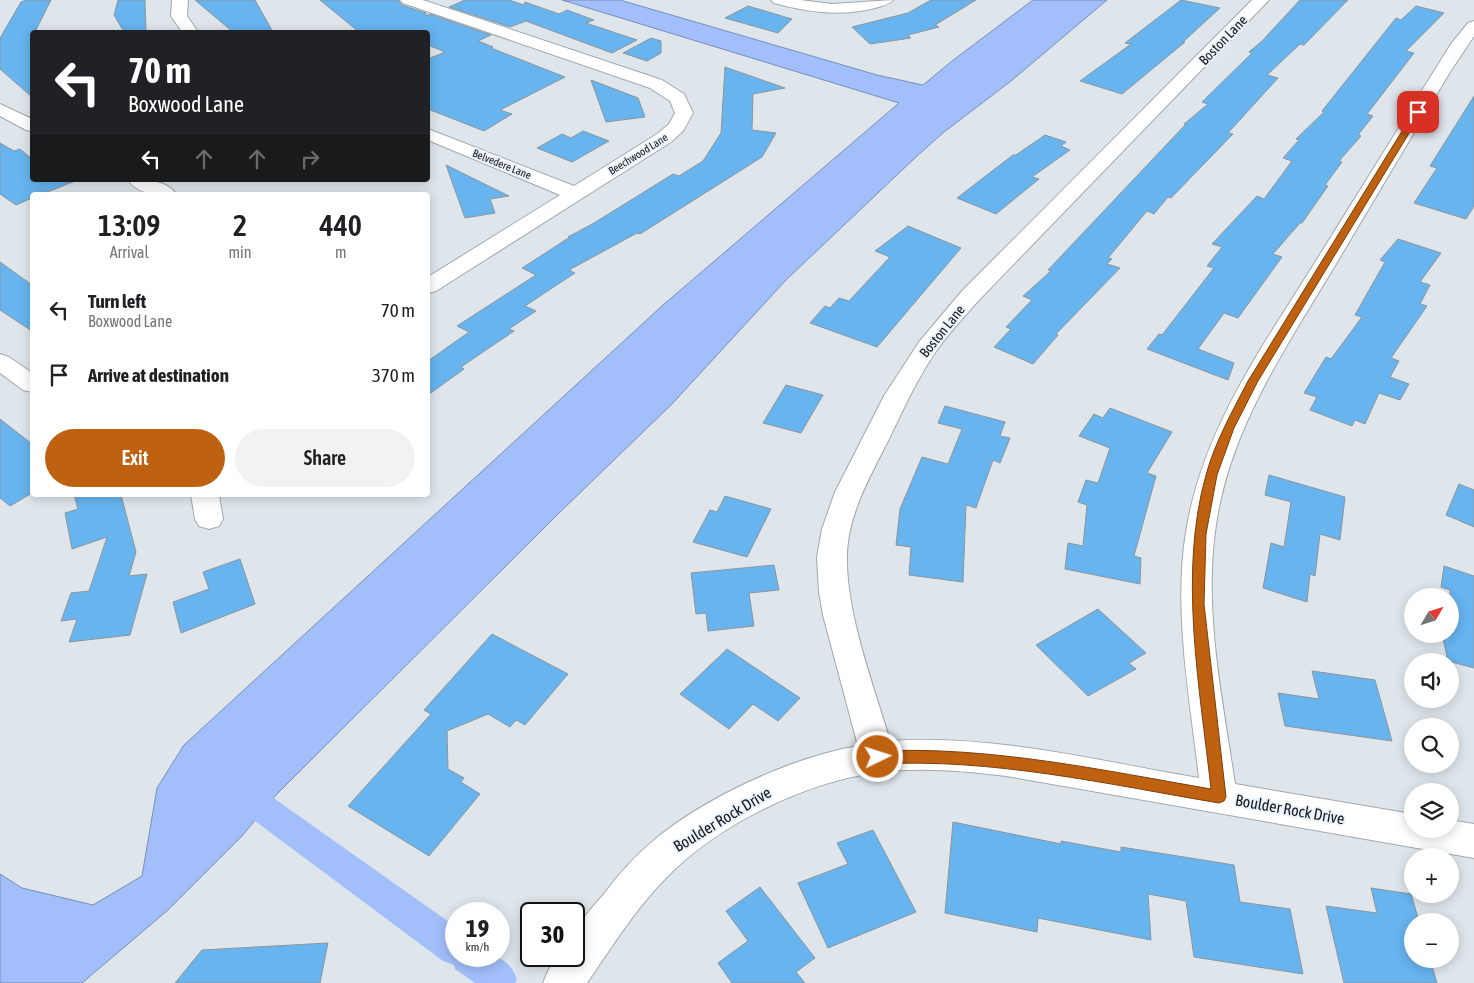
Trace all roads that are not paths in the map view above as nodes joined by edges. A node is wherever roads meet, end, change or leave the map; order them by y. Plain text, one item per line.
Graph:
1 (180, 0) edge
2 (408, 0) edge
3 (779, 0) edge
4 (885, 0) edge
5 (1261, 0) edge
6 (1474, 26) edge
7 (189, 30) edge
8 (0, 109) edge
9 (30, 125) edge
10 (430, 135) edge
11 (142, 182) edge
12 (162, 192) edge
13 (576, 194) junction
14 (430, 285) edge
15 (0, 362) edge
16 (30, 383) edge
17 (878, 757) junction
18 (1219, 797) junction
19 (1474, 841) edge
20 (563, 983) edge

1 - 7 street
2 - 13 street, Beechwood Lane
3 - 4 street
5 - 17 street, Boston Lane
6 - 18 street
8 - 9 street
10 - 13 street, Belvedere Lane
11 - 12 street
13 - 14 street, Beechwood Lane
15 - 16 street
17 - 18 street, Boulder Rock Drive
17 - 20 street, Boulder Rock Drive
18 - 19 street, Boulder Rock Drive

